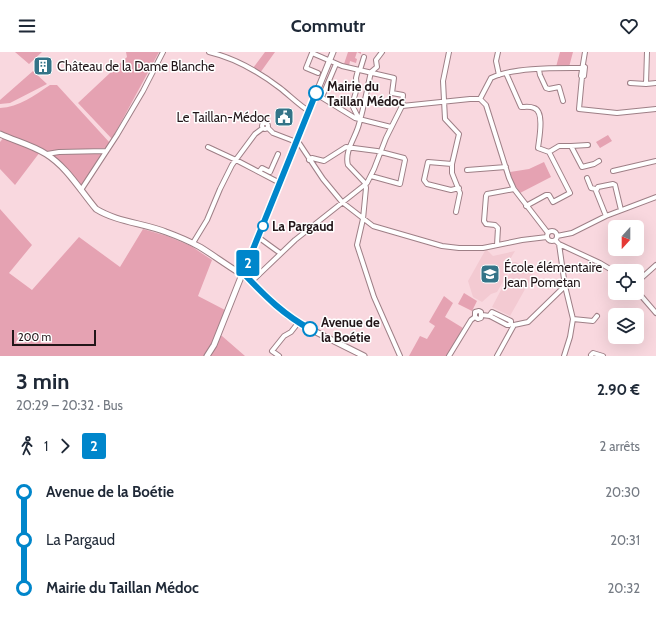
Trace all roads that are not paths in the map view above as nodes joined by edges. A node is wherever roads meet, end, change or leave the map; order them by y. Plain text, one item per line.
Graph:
1 (162, 52) edge
2 (209, 52) edge
3 (333, 52) edge
4 (382, 52) edge
5 (449, 52) edge
6 (498, 52) edge
7 (585, 52) edge
8 (647, 52) edge
9 (223, 54) edge
10 (364, 57) dead end
11 (329, 61) junction
12 (336, 64) junction
13 (377, 67) junction
14 (582, 67) junction
15 (359, 70) junction
16 (539, 70) junction
17 (371, 72) junction
18 (318, 73) dead end
19 (506, 73) junction
20 (383, 74) junction
21 (499, 75) junction
22 (630, 83) dead end
23 (656, 83) edge
24 (646, 84) junction
25 (316, 94) junction
26 (322, 97) junction
27 (480, 99) junction
28 (563, 101) dead end
29 (444, 102) junction
30 (402, 106) junction
31 (656, 109) edge
32 (309, 111) junction
33 (360, 119) junction
34 (391, 127) junction
35 (0, 134) edge
36 (297, 142) junction
37 (588, 145) dead end
38 (571, 146) junction
39 (208, 147) dead end
40 (350, 147) junction
41 (106, 151) junction
42 (381, 152) junction
43 (548, 152) junction
44 (47, 154) junction
45 (278, 154) dead end
46 (236, 160) junction
47 (310, 160) junction
48 (599, 161) dead end
49 (656, 162) edge
50 (452, 164) junction
51 (506, 166) junction
52 (467, 170) dead end
53 (613, 170) dead end
54 (259, 172) junction
55 (371, 176) junction
56 (587, 178) dead end
57 (280, 183) junction
58 (364, 184) junction
59 (459, 188) junction
60 (514, 188) junction
61 (596, 189) junction
62 (82, 190) junction
63 (656, 197) edge
64 (342, 202) junction
65 (526, 206) junction
66 (621, 210) junction
67 (456, 212) dead end
68 (606, 216) junction
69 (363, 219) junction
70 (548, 235) junction
71 (258, 237) junction
72 (556, 238) junction
73 (193, 243) junction
74 (559, 244) junction
75 (497, 245) junction
76 (280, 253) junction
77 (656, 265) edge
78 (608, 268) edge
79 (245, 269) junction
80 (238, 272) junction
81 (644, 276) edge
82 (244, 277) junction
83 (251, 282) junction
84 (565, 286) junction
85 (644, 299) edge
86 (656, 313) edge
87 (489, 316) junction
88 (598, 316) dead end
89 (573, 319) junction
90 (298, 323) junction
91 (591, 355) edge
92 (207, 356) edge
93 (278, 356) edge
94 (364, 356) edge
95 (400, 356) edge
96 (449, 356) edge
97 (497, 356) edge
98 (564, 356) edge
99 (603, 356) edge

1 - 41 street
2 - 9 street
3 - 11 main road
4 - 13 street
5 - 29 street
6 - 21 street
7 - 14 street
8 - 24 street
9 - 32 street
10 - 15 street
11 - 12 street
11 - 18 street
11 - 25 main road
12 - 15 street
12 - 26 street
13 - 17 street
13 - 20 street
14 - 16 street
14 - 31 street
15 - 17 street
15 - 33 street
16 - 19 street
16 - 28 street
17 - 20 street
17 - 33 street
19 - 21 street
19 - 43 street
20 - 30 street
21 - 27 street
22 - 24 street
23 - 24 street
25 - 26 street
25 - 32 main road
26 - 33 street
27 - 29 street
27 - 51 street
29 - 30 street
29 - 50 street
30 - 34 street
32 - 36 main road
33 - 34 street
33 - 40 street
34 - 42 street
35 - 44 main road
36 - 46 street
36 - 47 street
36 - 57 main road
37 - 38 street
38 - 43 street
38 - 48 street
39 - 46 street
40 - 42 street
40 - 47 street
40 - 58 street
41 - 44 street
41 - 62 street
42 - 55 street
42 - 55 street
43 - 65 street
44 - 62 main road
45 - 54 street
46 - 54 street
46 - 73 street
47 - 64 street
49 - 53 street
50 - 59 street
50 - 59 street
51 - 52 street
51 - 60 street
54 - 57 street
55 - 58 street
56 - 61 street
57 - 71 main road
58 - 64 street
58 - 69 street
59 - 67 street
60 - 65 street
60 - 75 street
61 - 66 street
61 - 68 street
62 - 73 main road
63 - 66 street
64 - 69 street
64 - 76 street
65 - 70 street
66 - 68 street
68 - 72 street
69 - 75 street
69 - 95 street
70 - 72 street
70 - 72 street
70 - 75 street
71 - 76 street
71 - 79 main road
72 - 74 street
73 - 80 main road
74 - 78 street
74 - 84 street
76 - 83 street
77 - 81 street
79 - 80 main road
79 - 82 main road
80 - 82 main road
82 - 83 main road
82 - 92 main road
83 - 90 main road
84 - 89 street
84 - 97 street
85 - 86 street
87 - 87 street
87 - 96 street
88 - 89 street
89 - 98 street
90 - 93 street
90 - 94 main road
91 - 99 street

